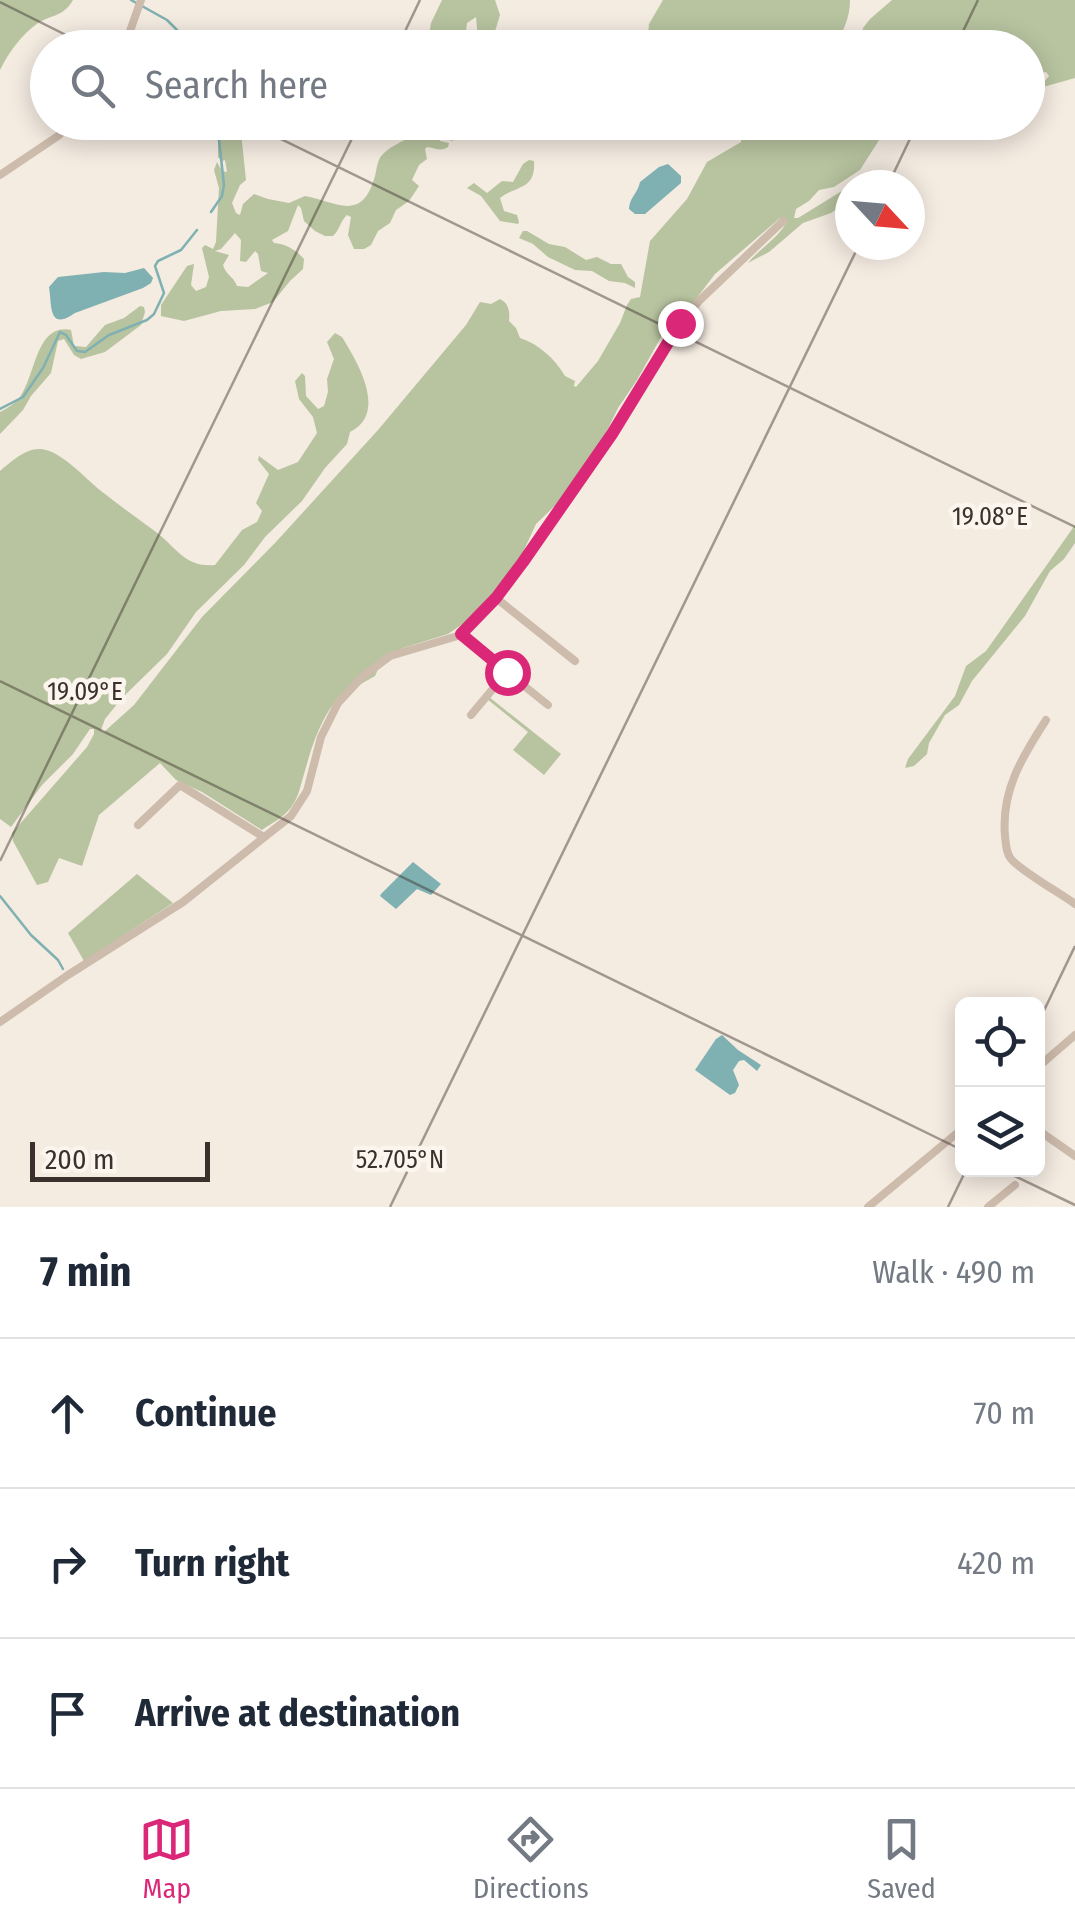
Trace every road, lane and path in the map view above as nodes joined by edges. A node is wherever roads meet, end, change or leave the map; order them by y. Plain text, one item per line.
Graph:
1 (141, 0) edge
2 (130, 30) edge
3 (52, 140) edge
4 (0, 175) edge
5 (783, 221) dead end
6 (496, 598) junction
7 (461, 634) junction
8 (575, 660) dead end
9 (507, 672) junction
10 (548, 706) dead end
11 (471, 715) dead end
12 (1046, 720) dead end
13 (138, 824) dead end
14 (262, 836) junction
15 (1075, 904) edge
16 (0, 1022) edge
17 (1075, 1035) edge
18 (1045, 1060) edge
19 (955, 1135) edge
20 (1045, 1135) edge
21 (1075, 1156) edge
22 (1016, 1185) dead end
23 (868, 1207) edge
24 (988, 1207) edge

1 - 2 street
3 - 4 street
5 - 6 street
6 - 7 street
6 - 8 street
7 - 9 street
7 - 14 street
9 - 10 street
9 - 11 street
12 - 15 street
13 - 14 street
14 - 16 street
17 - 18 street
19 - 23 street
20 - 21 street
22 - 24 street

